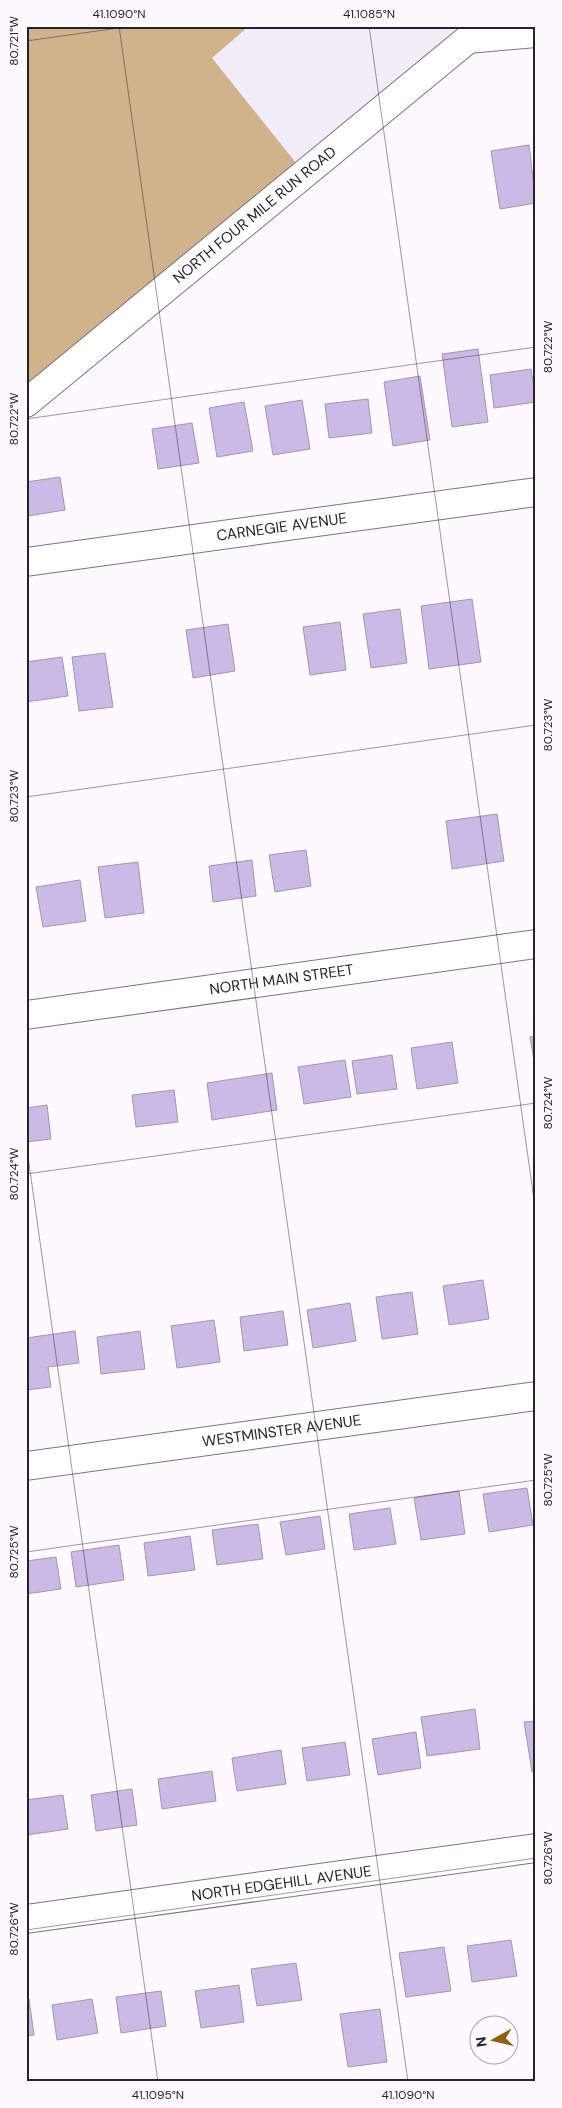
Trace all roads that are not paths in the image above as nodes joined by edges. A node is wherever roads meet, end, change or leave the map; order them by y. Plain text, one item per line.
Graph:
1 (476, 33) edge
2 (536, 33) edge
3 (26, 403) edge
4 (536, 492) edge
5 (26, 562) edge
6 (536, 944) edge
7 (26, 1015) edge
8 (536, 1396) edge
9 (26, 1466) edge
10 (536, 1848) edge
11 (26, 1919) edge

1 - 2 street
1 - 3 street, NORTH FOUR MILE RUN ROAD
4 - 5 street, CARNEGIE AVENUE
6 - 7 street, NORTH MAIN STREET
8 - 9 street, WESTMINSTER AVENUE
10 - 11 street, NORTH EDGEHILL AVENUE

